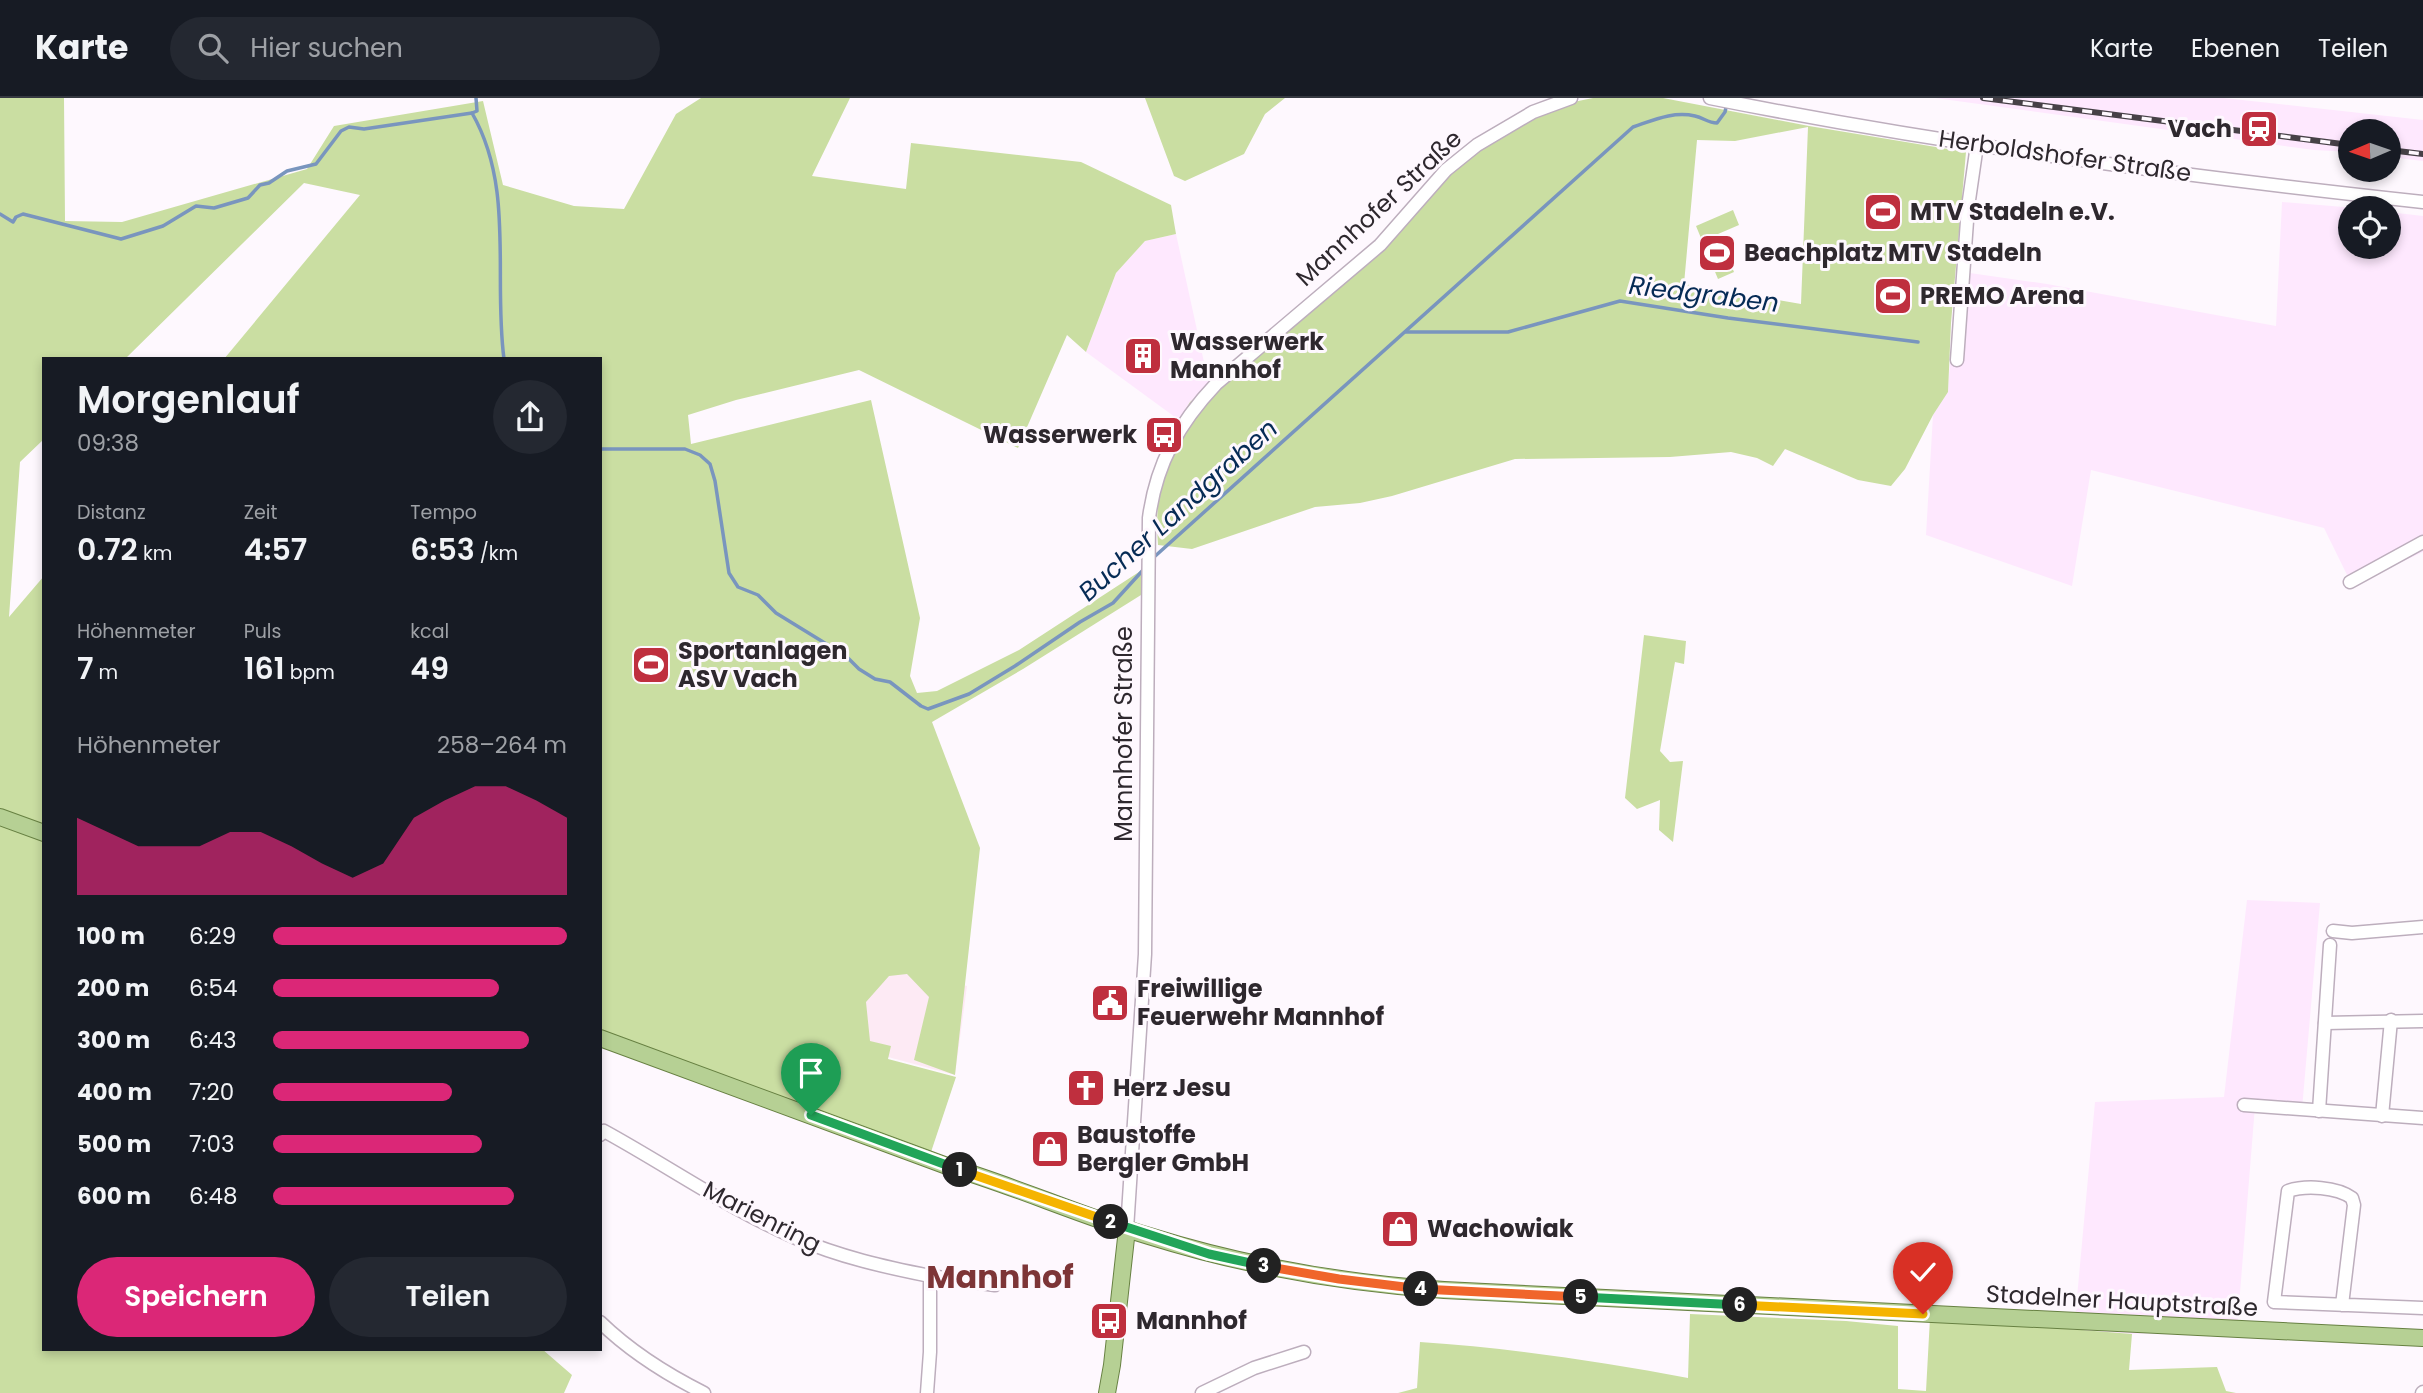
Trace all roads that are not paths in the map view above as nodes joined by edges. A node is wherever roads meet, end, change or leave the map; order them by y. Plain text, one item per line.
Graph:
1 (1571, 98) edge
2 (1710, 98) edge
3 (1977, 145) junction
4 (2423, 202) edge
5 (1957, 360) dead end
6 (2423, 542) edge
7 (2350, 582) dead end
8 (0, 817) edge
9 (42, 832) edge
10 (2423, 927) edge
11 (2333, 931) dead end
12 (2330, 945) dead end
13 (2391, 1020) junction
14 (2423, 1021) edge
15 (2325, 1023) junction
16 (602, 1039) edge
17 (2244, 1105) dead end
18 (2319, 1111) junction
19 (2382, 1116) junction
20 (2423, 1118) edge
21 (602, 1133) edge
22 (1127, 1229) junction
23 (930, 1276) junction
24 (995, 1285) dead end
25 (2342, 1305) junction
26 (2423, 1308) edge
27 (602, 1324) edge
28 (2423, 1339) edge
29 (1304, 1352) dead end
30 (704, 1393) edge
31 (927, 1393) edge
32 (1107, 1393) edge
33 (1202, 1393) edge

1 - 22 street, Mannhofer Straße
2 - 3 street, Herboldshofer Straße
3 - 4 street, Herboldshofer Straße
3 - 5 street
6 - 7 street
8 - 9 main road
10 - 11 street
12 - 15 street
13 - 14 street
13 - 15 street
13 - 19 street
15 - 18 street
16 - 22 main road, Stadelner Hauptstraße
17 - 18 street
18 - 19 street
19 - 20 street
21 - 23 street, Marienring
22 - 28 main road, Stadelner Hauptstraße
22 - 32 main road, Mannhofer Straße
23 - 24 street, Marienring
23 - 31 street
25 - 25 street
25 - 26 street
27 - 30 street
29 - 33 street

